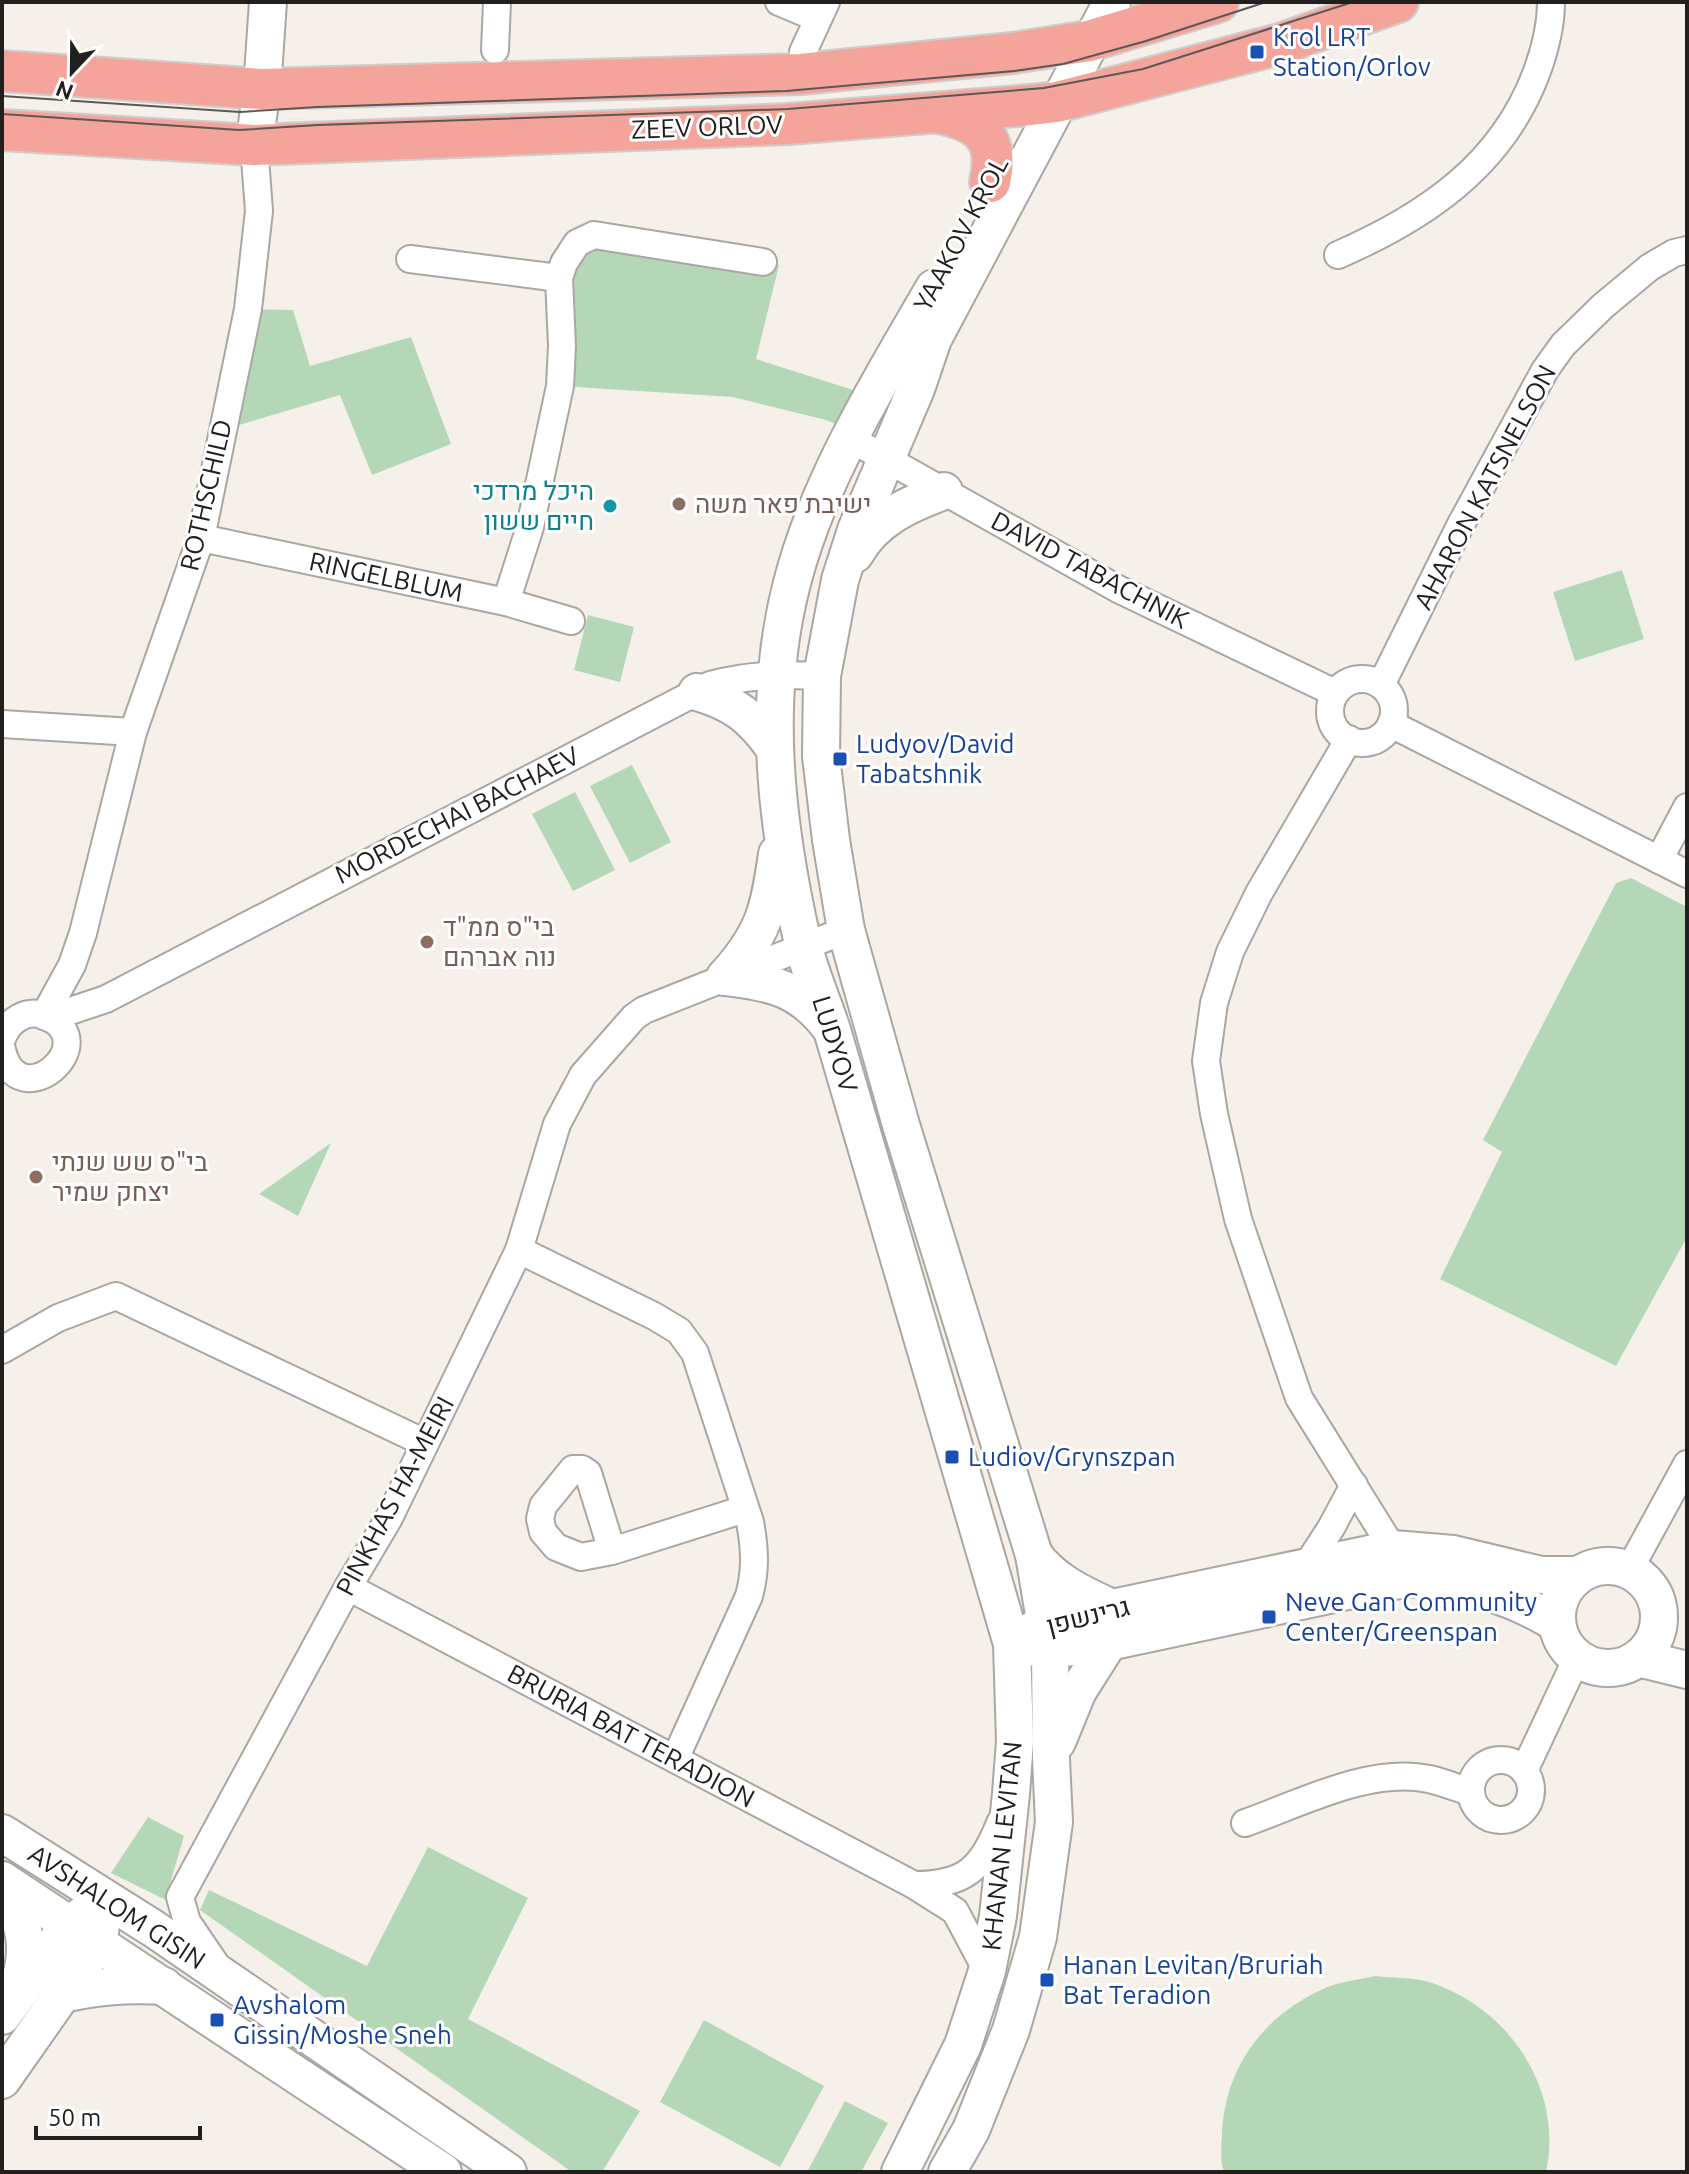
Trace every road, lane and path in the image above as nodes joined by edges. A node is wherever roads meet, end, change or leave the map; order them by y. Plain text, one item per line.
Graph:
1 (268, 2) edge
2 (497, 2) edge
3 (779, 2) edge
4 (1112, 2) edge
5 (1218, 2) edge
6 (1398, 2) edge
7 (1551, 2) edge
8 (822, 10) edge
9 (1089, 41) junction
10 (495, 50) dead end
11 (803, 52) dead end
12 (2, 71) edge
13 (262, 89) junction
14 (1044, 104) junction
15 (922, 112) junction
16 (2, 130) edge
17 (254, 145) junction
18 (990, 182) junction
19 (1687, 250) edge
20 (1338, 255) dead end
21 (410, 259) dead end
22 (763, 262) dead end
23 (559, 278) junction
24 (849, 438) junction
25 (886, 457) junction
26 (944, 491) junction
27 (201, 538) junction
28 (840, 580) junction
29 (506, 602) junction
30 (571, 621) dead end
31 (775, 674) junction
32 (822, 676) junction
33 (1381, 685) junction
34 (697, 692) junction
35 (1335, 693) junction
36 (2, 724) edge
37 (1391, 724) junction
38 (133, 732) junction
39 (1349, 739) junction
40 (775, 749) junction
41 (1687, 807) edge
42 (781, 829) junction
43 (1659, 860) junction
44 (1687, 874) edge
45 (846, 930) junction
46 (804, 946) junction
47 (72, 965) junction
48 (725, 977) junction
49 (106, 999) junction
50 (46, 1017) junction
51 (832, 1030) junction
52 (66, 1044) junction
53 (4, 1049) edge
54 (519, 1250) junction
55 (2, 1350) edge
56 (425, 1443) junction
57 (1687, 1464) edge
58 (1354, 1485) junction
59 (745, 1509) junction
60 (1393, 1549) junction
61 (612, 1551) dead end
62 (1034, 1555) junction
63 (1305, 1568) junction
64 (1629, 1570) junction
65 (1577, 1575) junction
66 (348, 1587) junction
67 (1656, 1599) junction
68 (1556, 1623) junction
69 (1110, 1625) junction
70 (1687, 1633) edge
71 (1047, 1636) junction
72 (1012, 1644) junction
73 (1577, 1658) junction
74 (1638, 1658) junction
75 (1687, 1670) edge
76 (675, 1759) junction
77 (1051, 1759) junction
78 (1524, 1771) junction
79 (1470, 1792) junction
80 (1011, 1794) junction
81 (1245, 1823) dead end
82 (2, 1833) edge
83 (2, 1880) edge
84 (914, 1885) junction
85 (105, 1898) junction
86 (84, 1934) junction
87 (987, 1971) junction
88 (228, 1980) junction
89 (164, 1986) junction
90 (59, 1995) junction
91 (7, 2009) edge
92 (2, 2080) edge
93 (443, 2172) edge
94 (508, 2172) edge
95 (900, 2172) edge
96 (947, 2172) edge

1 - 13 main road, ROTHSCHILD
2 - 10 street
3 - 8 street
4 - 9 main road, YAAKOV KROL
5 - 9 main road, ZEEV ORLOV
6 - 14 main road, ZEEV ORLOV
7 - 20 street
8 - 11 street
9 - 13 main road, ZEEV ORLOV
9 - 14 main road, YAAKOV KROL
12 - 13 main road, ZEEV ORLOV
13 - 17 main road, ROTHSCHILD
14 - 15 main road, ZEEV ORLOV
14 - 18 main road, YAAKOV KROL
14 - 25 main road, YAAKOV KROL
15 - 17 main road, ZEEV ORLOV
15 - 18 main road
16 - 17 main road, ZEEV ORLOV
17 - 27 street, ROTHSCHILD
18 - 24 main road, YAAKOV KROL
19 - 33 street, AHARON KATSNELSON
21 - 23 street
22 - 23 street
23 - 29 street
24 - 25 street, DAVID TABACHNIK
24 - 31 main road, LUDYOV
25 - 26 street, DAVID TABACHNIK
25 - 28 main road, LUDYOV
26 - 28 main road
26 - 35 street, DAVID TABACHNIK
27 - 29 street, RINGELBLUM
27 - 38 street, ROTHSCHILD
28 - 32 main road, LUDYOV
29 - 30 street, RINGELBLUM
31 - 32 street, MORDECHAI BACHAEV
31 - 34 street, MORDECHAI BACHAEV
31 - 40 main road, LUDYOV
32 - 45 main road, LUDYOV
33 - 35 street
33 - 37 street
34 - 40 main road
34 - 49 street, MORDECHAI BACHAEV
35 - 39 street
36 - 38 street
37 - 39 street
37 - 43 street
38 - 47 street, ROTHSCHILD
39 - 58 street
40 - 42 main road, LUDYOV
41 - 43 street
42 - 46 main road, LUDYOV
42 - 48 main road
43 - 44 street
45 - 46 street
45 - 62 main road, LUDYOV
46 - 48 street
46 - 51 main road, LUDYOV
47 - 49 street
47 - 50 street, ROTHSCHILD
48 - 51 main road
48 - 54 street, PINKHAS HA-MEIRI
49 - 50 street
49 - 52 street
50 - 52 street
50 - 53 street
51 - 72 main road, LUDYOV
52 - 53 street
54 - 56 street, PINKHAS HA-MEIRI
54 - 59 street
55 - 56 street
56 - 66 street, PINKHAS HA-MEIRI
57 - 64 street
58 - 60 street
58 - 63 street
59 - 61 street
59 - 76 street
60 - 63 main road, גרינשפן
60 - 65 main road, גרינשפן
62 - 69 main road
62 - 71 main road, LUDYOV
63 - 69 main road, גרינשפן
64 - 65 main road
64 - 67 main road
65 - 68 main road
66 - 76 street, BRURIA BAT TERADION
66 - 88 street, PINKHAS HA-MEIRI
67 - 70 main road
67 - 74 main road
68 - 69 main road, גרינשפן
68 - 73 main road
69 - 71 main road, גרינשפן
69 - 77 main road
71 - 72 main road, גרינשפן
71 - 77 main road, KHANAN LEVITAN
72 - 80 main road, KHANAN LEVITAN
73 - 74 main road
73 - 78 street
74 - 75 main road
76 - 84 street, BRURIA BAT TERADION
77 - 96 main road, KHANAN LEVITAN
78 - 79 street
78 - 79 street
79 - 81 street
80 - 84 street
80 - 87 main road, KHANAN LEVITAN
82 - 85 main road, AVSHALOM GISIN
83 - 86 main road, AVSHALOM GISIN
83 - 91 main road
84 - 87 street, BRURIA BAT TERADION
85 - 86 main road
85 - 88 main road, AVSHALOM GISIN
86 - 89 main road, AVSHALOM GISIN
86 - 90 main road
86 - 91 main road
87 - 95 main road, KHANAN LEVITAN
88 - 94 main road, AVSHALOM GISIN
89 - 90 main road
89 - 93 main road, AVSHALOM GISIN
90 - 92 main road

